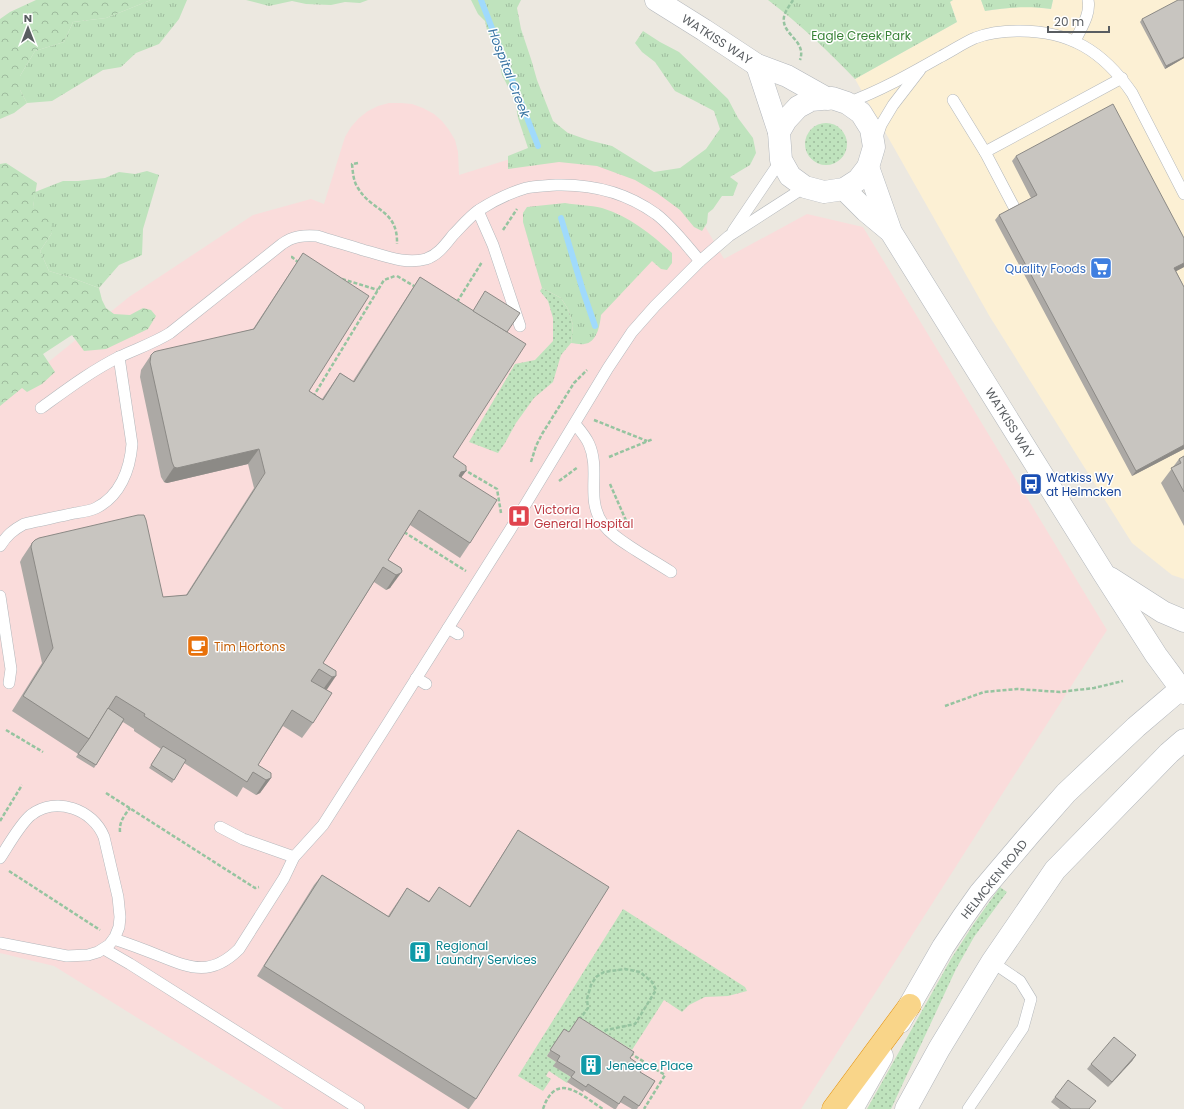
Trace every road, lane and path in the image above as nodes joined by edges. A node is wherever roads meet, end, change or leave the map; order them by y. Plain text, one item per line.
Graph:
1 (656, 0) edge
2 (793, 0) edge
3 (1088, 0) edge
4 (1075, 41) junction
5 (757, 66) junction
6 (923, 66) junction
7 (787, 76) junction
8 (1122, 78) junction
9 (953, 100) dead end
10 (838, 101) junction
11 (779, 132) junction
12 (985, 152) junction
13 (871, 157) junction
14 (781, 160) junction
15 (358, 163) dead end
16 (805, 187) junction
17 (844, 189) junction
18 (1184, 194) edge
19 (519, 206) dead end
20 (1015, 209) edge
21 (478, 211) junction
22 (508, 222) dead end
23 (891, 232) junction
24 (729, 236) junction
25 (397, 259) junction
26 (286, 261) dead end
27 (700, 261) junction
28 (300, 264) edge
29 (478, 267) dead end
30 (396, 276) junction
31 (341, 279) edge
32 (414, 286) edge
33 (378, 290) junction
34 (455, 304) edge
35 (520, 326) dead end
36 (119, 357) junction
37 (309, 403) edge
38 (41, 408) dead end
39 (594, 420) dead end
40 (575, 424) junction
41 (653, 439) dead end
42 (648, 441) junction
43 (605, 458) dead end
44 (579, 466) dead end
45 (463, 469) edge
46 (558, 482) dead end
47 (610, 484) dead end
48 (502, 515) dead end
49 (510, 530) junction
50 (631, 531) dead end
51 (404, 532) edge
52 (520, 536) dead end
53 (0, 546) edge
54 (466, 571) dead end
55 (671, 572) dead end
56 (1104, 574) junction
57 (0, 596) edge
58 (1184, 620) edge
59 (448, 628) junction
60 (458, 634) dead end
61 (416, 678) junction
62 (1123, 681) dead end
63 (8, 683) dead end
64 (426, 684) dead end
65 (1183, 689) edge
66 (945, 706) dead end
67 (6, 730) dead end
68 (1184, 740) edge
69 (43, 752) dead end
70 (22, 785) dead end
71 (106, 793) dead end
72 (130, 808) junction
73 (0, 821) edge
74 (220, 827) dead end
75 (122, 838) dead end
76 (294, 856) junction
77 (0, 858) edge
78 (5, 869) dead end
79 (261, 887) dead end
80 (114, 939) junction
81 (0, 943) edge
82 (104, 949) junction
83 (992, 962) junction
84 (910, 1005) junction
85 (584, 1024) edge
86 (596, 1031) edge
87 (627, 1051) edge
88 (359, 1109) edge
89 (544, 1109) edge
90 (603, 1109) edge
91 (644, 1109) edge
92 (833, 1109) edge
93 (852, 1109) edge
94 (906, 1109) edge
95 (968, 1109) edge

1 - 5 street, WATKISS WAY
2 - 7 path
3 - 4 lane
4 - 6 lane
4 - 8 lane
5 - 7 street, WATKISS WAY
5 - 11 street, WATKISS WAY
6 - 10 lane
6 - 13 lane
7 - 10 street, WATKISS WAY
8 - 12 lane
8 - 18 lane
9 - 12 lane
10 - 11 street
10 - 13 street
11 - 14 street
12 - 20 lane
13 - 17 street
13 - 23 street, WATKISS WAY
14 - 16 street
14 - 24 lane
15 - 25 path
16 - 17 street
16 - 24 lane
17 - 23 street, WATKISS WAY
19 - 22 path
21 - 25 lane
21 - 27 lane
21 - 35 lane
23 - 56 street, WATKISS WAY
24 - 27 lane
25 - 30 path
25 - 36 lane
26 - 28 path
27 - 40 lane
29 - 34 path
30 - 32 path
30 - 33 path
31 - 33 path
33 - 37 path
36 - 38 lane
36 - 53 lane
39 - 42 path
40 - 49 lane
40 - 55 lane
41 - 42 path
42 - 43 path
44 - 46 path
45 - 48 path
47 - 50 path
49 - 52 lane
49 - 59 lane
51 - 54 path
56 - 58 street
56 - 65 street, WATKISS WAY
57 - 63 lane
59 - 60 lane
59 - 61 lane
61 - 64 lane
61 - 76 lane
62 - 66 path
65 - 84 street, HELMCKEN ROAD
67 - 69 path
68 - 83 street
70 - 73 path
71 - 72 path
72 - 75 path
72 - 79 path
74 - 76 lane
76 - 80 lane
77 - 80 lane
78 - 80 path
80 - 82 lane
81 - 82 lane
82 - 88 lane
83 - 94 street
83 - 95 lane
84 - 92 highway
84 - 93 street, HELMCKEN ROAD
85 - 86 path
87 - 91 path
89 - 90 path

